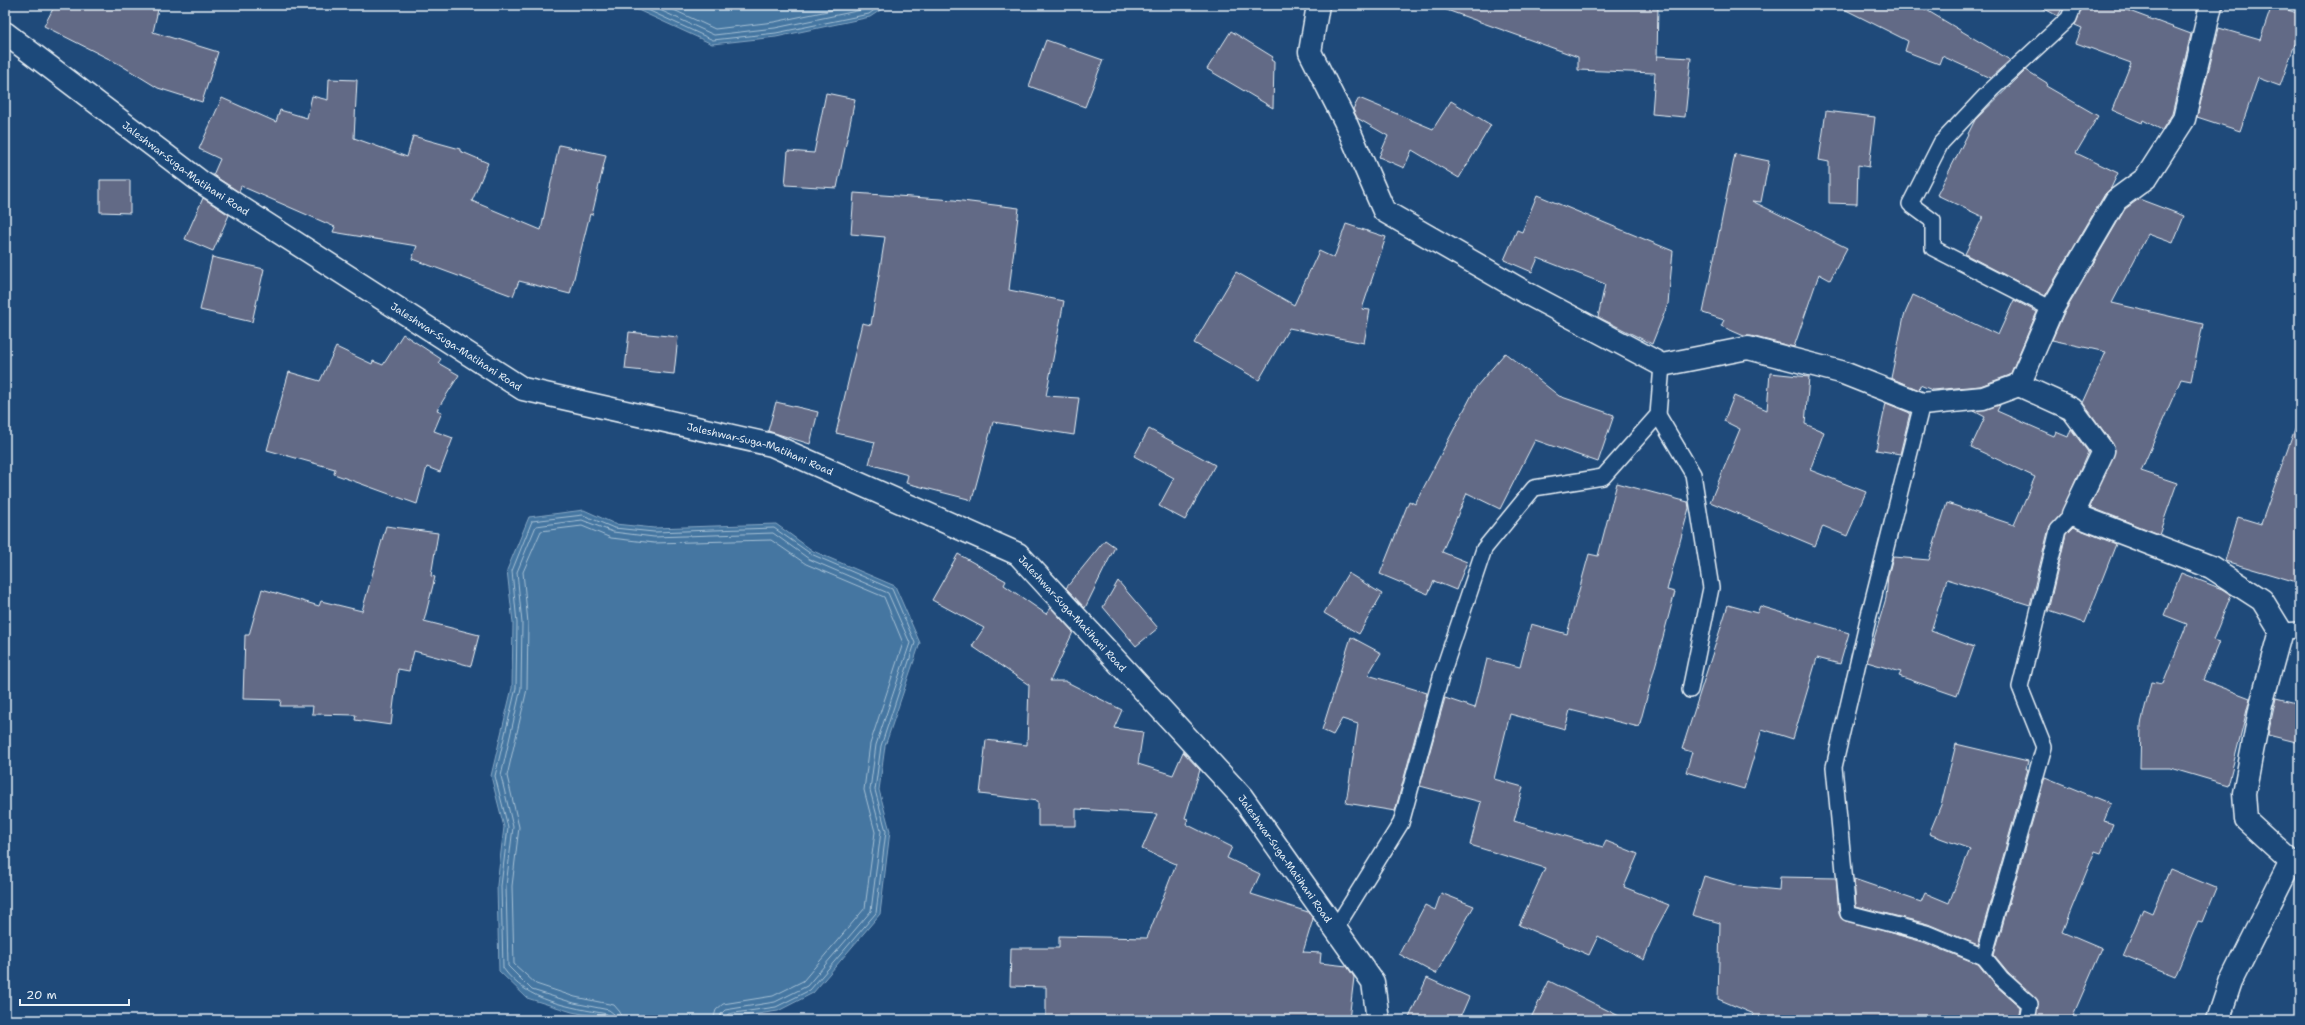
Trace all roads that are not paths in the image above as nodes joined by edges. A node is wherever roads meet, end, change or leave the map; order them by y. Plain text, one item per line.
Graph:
1 (1318, 5) edge
2 (2074, 5) edge
3 (2211, 5) edge
4 (5, 33) edge
5 (2052, 309) junction
6 (1662, 365) junction
7 (2019, 385) junction
8 (1922, 404) junction
9 (1658, 415) junction
10 (2073, 514) junction
11 (2290, 631) edge
12 (1690, 690) dead end
13 (2295, 863) edge
14 (1335, 929) junction
15 (1984, 957) junction
16 (1378, 1020) edge
17 (2027, 1020) edge
18 (2218, 1020) edge

1 - 6 street
2 - 5 lane
3 - 5 street
4 - 14 street, Jaleshwar-Suga-Matihani Road
5 - 7 street
6 - 8 street
6 - 9 lane
7 - 8 street
7 - 10 street
8 - 15 lane
9 - 12 lane
9 - 14 lane
10 - 11 street
10 - 15 lane
11 - 13 street
13 - 18 street
14 - 16 street, Jaleshwar-Suga-Matihani Road
15 - 17 lane

